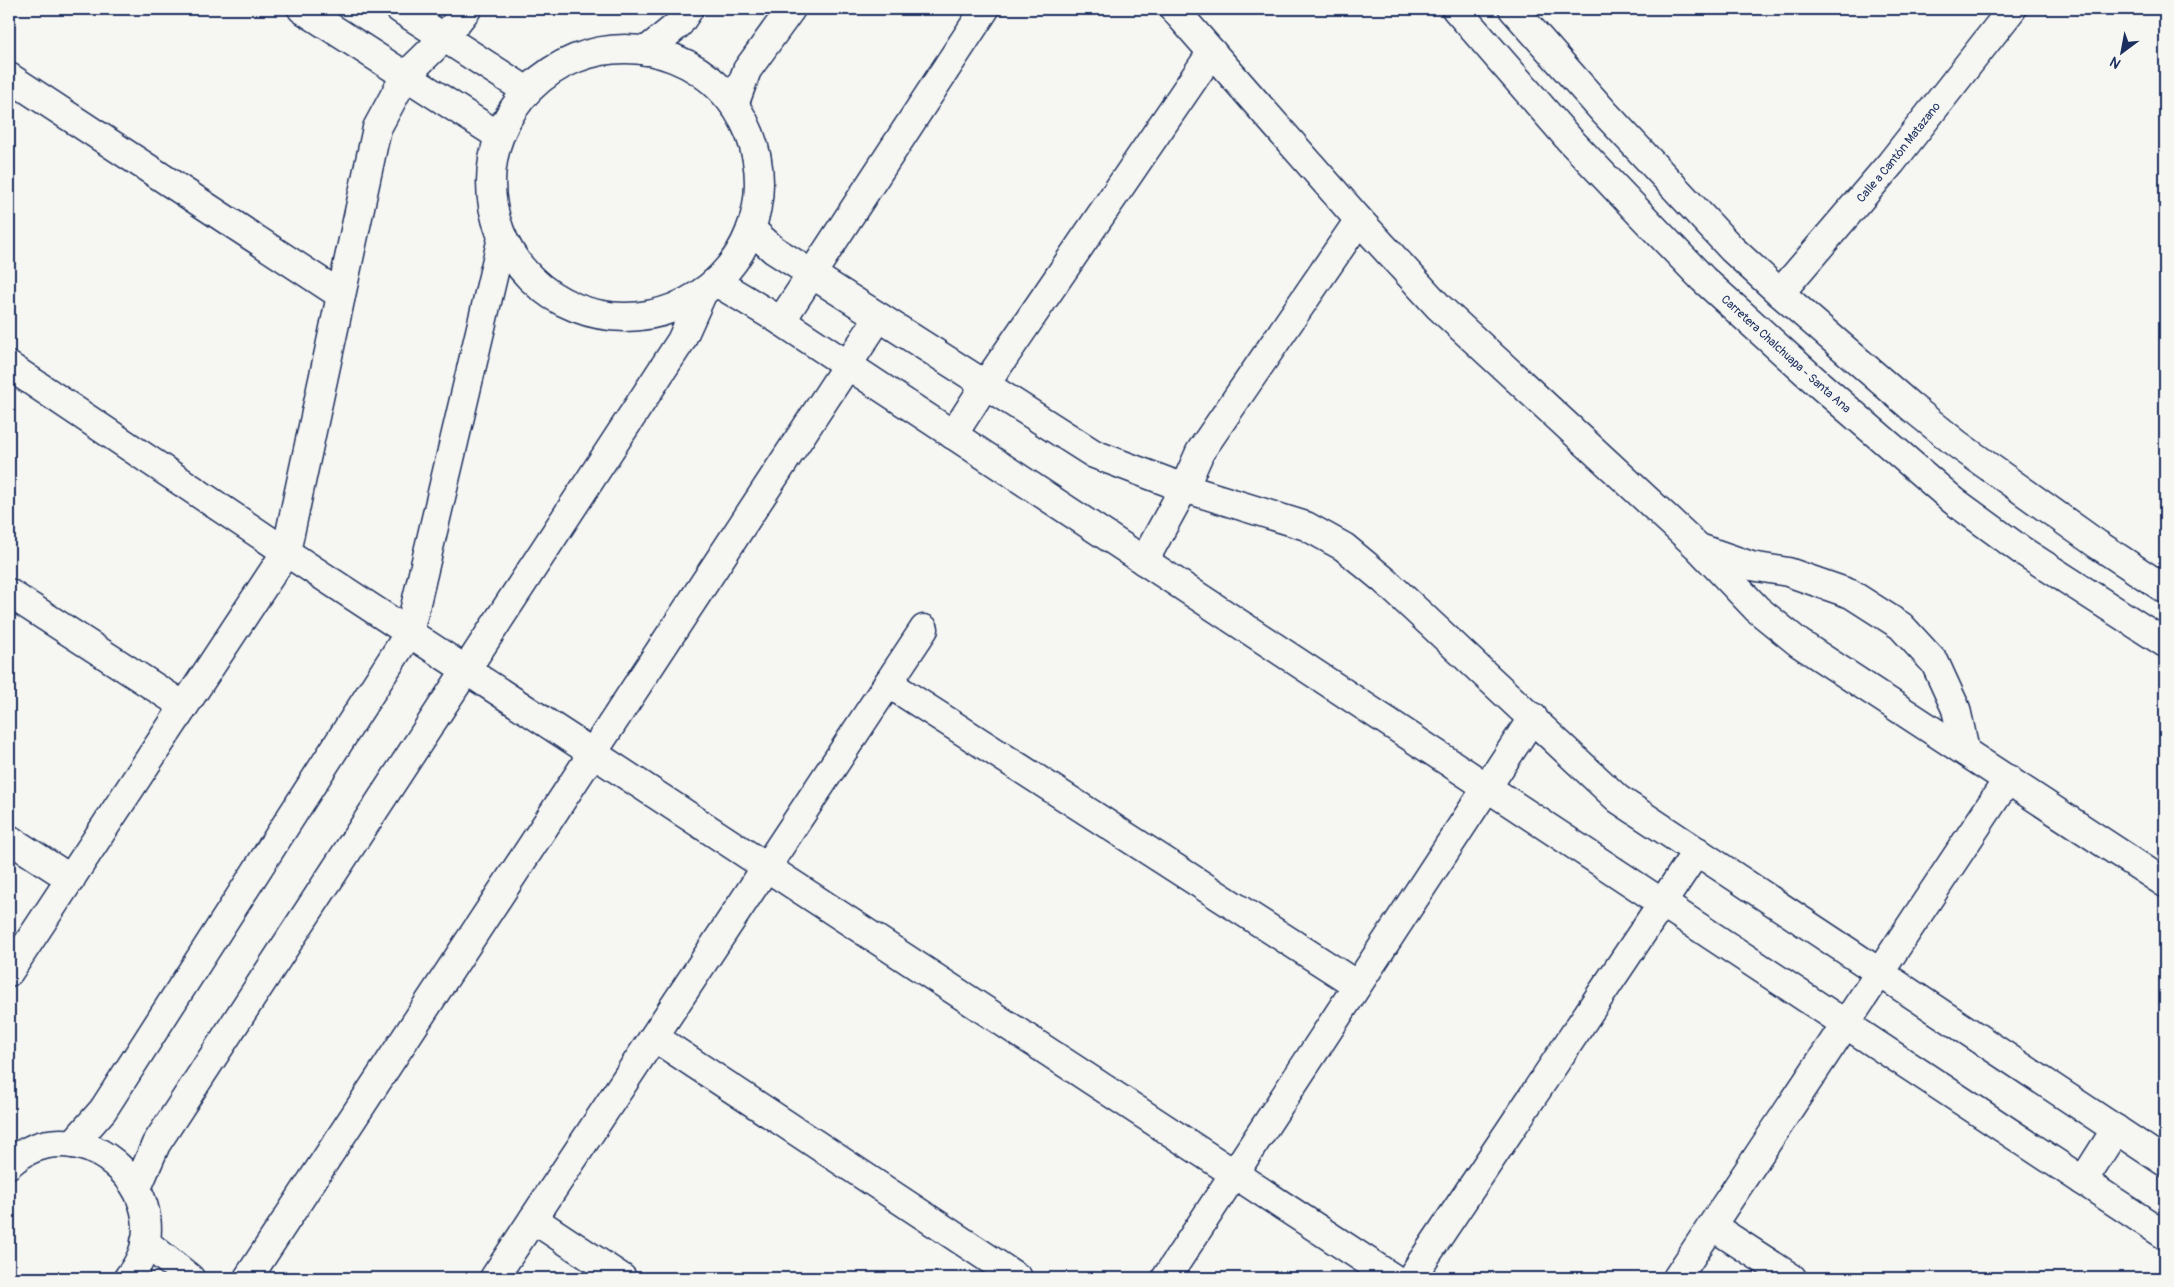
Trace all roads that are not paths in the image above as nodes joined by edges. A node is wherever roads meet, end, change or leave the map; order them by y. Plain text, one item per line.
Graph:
1 (302, 9) edge
2 (400, 9) edge
3 (467, 9) edge
4 (689, 9) edge
5 (791, 9) edge
6 (985, 9) edge
7 (1174, 9) edge
8 (1456, 9) edge
9 (1513, 9) edge
10 (2012, 9) edge
11 (444, 38) junction
12 (646, 51) junction
13 (1212, 52) junction
14 (405, 76) junction
15 (9, 77) edge
16 (526, 91) junction
17 (734, 106) junction
18 (499, 136) junction
19 (1359, 220) junction
20 (751, 229) junction
21 (502, 238) junction
22 (810, 274) junction
23 (710, 287) junction
24 (1780, 293) junction
25 (341, 296) junction
26 (879, 317) junction
27 (781, 321) junction
28 (846, 364) junction
29 (9, 366) edge
30 (985, 385) junction
31 (953, 435) junction
32 (1184, 488) junction
33 (1699, 548) junction
34 (286, 552) junction
35 (1144, 561) junction
36 (2165, 589) edge
37 (9, 594) edge
38 (924, 629) dead end
39 (409, 633) junction
40 (2165, 643) edge
41 (466, 670) junction
42 (888, 683) junction
43 (184, 706) junction
44 (1533, 717) junction
45 (1965, 750) junction
46 (593, 754) junction
47 (2008, 779) junction
48 (1487, 788) junction
49 (9, 839) edge
50 (1697, 851) junction
51 (766, 867) junction
52 (71, 879) junction
53 (2165, 883) edge
54 (1662, 903) junction
55 (9, 972) edge
56 (1879, 972) junction
57 (1358, 985) junction
58 (1844, 1023) junction
59 (654, 1037) junction
60 (2116, 1129) junction
61 (73, 1144) junction
62 (11, 1159) edge
63 (2165, 1162) edge
64 (1234, 1174) junction
65 (2083, 1181) junction
66 (137, 1188) junction
67 (533, 1219) junction
68 (1712, 1226) junction
69 (2165, 1235) edge
70 (145, 1242) junction
71 (128, 1278) edge
72 (190, 1278) edge
73 (248, 1278) edge
74 (494, 1278) edge
75 (622, 1278) edge
76 (1018, 1278) edge
77 (1166, 1278) edge
78 (1393, 1278) edge
79 (1411, 1278) edge
80 (1677, 1278) edge
81 (1792, 1278) edge

1 - 14 main road
2 - 11 main road
3 - 11 main road
4 - 12 main road
5 - 17 main road
6 - 22 main road
7 - 13 main road
8 - 40 main road, Carretera Chalchuapa - Santa Ana
9 - 24 main road
10 - 24 main road, Calle a Cantón Matazano
11 - 14 main road
11 - 16 main road
12 - 16 main road
12 - 17 main road
13 - 19 main road
13 - 30 main road
14 - 18 main road
14 - 25 main road
15 - 25 main road
16 - 18 main road
17 - 20 main road
18 - 21 main road
19 - 32 main road
19 - 33 main road
20 - 22 main road
20 - 23 main road
21 - 23 main road
21 - 39 main road
22 - 26 main road
22 - 27 main road
23 - 27 main road
23 - 41 main road
24 - 36 main road
25 - 34 main road
26 - 28 main road
26 - 30 main road
27 - 28 main road
28 - 31 main road
28 - 46 main road
29 - 34 main road
30 - 31 main road
30 - 32 main road
31 - 35 main road
32 - 35 main road
32 - 44 main road
33 - 45 main road
33 - 45 main road
34 - 39 main road
34 - 43 main road
35 - 48 main road
37 - 43 main road
38 - 42 main road
39 - 41 main road
39 - 61 main road
41 - 46 main road
41 - 66 main road
42 - 51 main road
42 - 57 main road
43 - 52 main road
44 - 48 main road
44 - 50 main road
45 - 47 main road
46 - 51 main road
46 - 73 main road
47 - 53 main road
47 - 56 main road
48 - 54 main road
48 - 57 main road
49 - 52 main road
50 - 54 main road
50 - 56 main road
51 - 59 main road
51 - 64 main road
52 - 55 main road
54 - 58 main road
54 - 79 main road
56 - 58 main road
56 - 60 main road
57 - 64 main road
58 - 65 main road
58 - 68 main road
59 - 67 main road
59 - 76 main road
60 - 63 main road
60 - 65 main road
61 - 62 main road
61 - 66 main road
64 - 77 main road
64 - 78 main road
65 - 69 main road
66 - 70 main road
67 - 74 main road
67 - 75 main road
68 - 80 main road
68 - 81 main road
70 - 71 main road
70 - 72 main road

